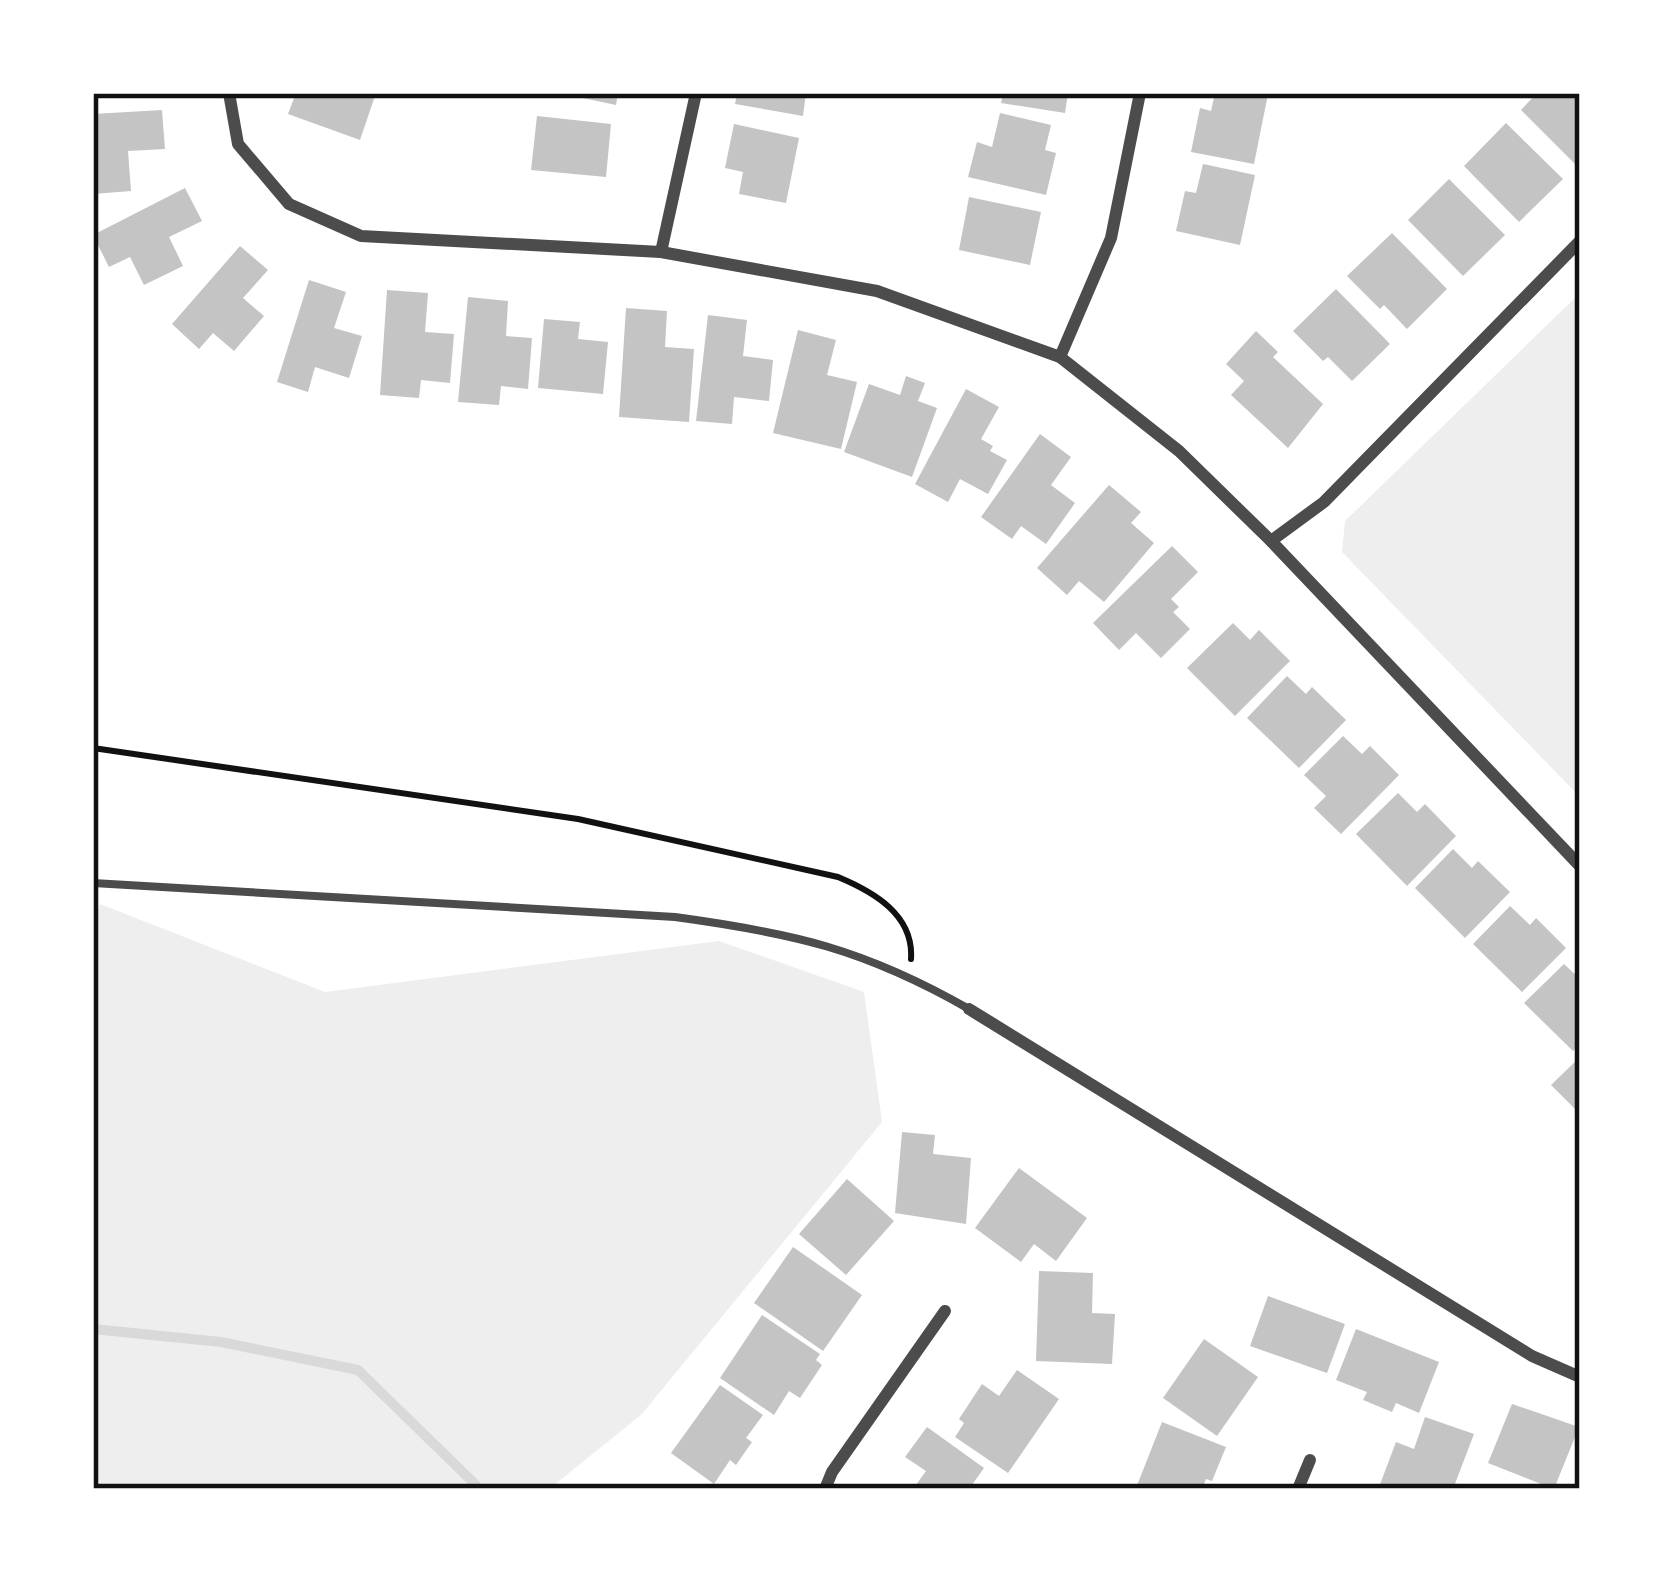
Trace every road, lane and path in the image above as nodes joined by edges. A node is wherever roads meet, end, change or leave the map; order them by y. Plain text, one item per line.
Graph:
1 (229, 93) edge
2 (697, 93) edge
3 (1140, 93) edge
4 (1580, 241) edge
5 (661, 252) junction
6 (1060, 357) junction
7 (1271, 542) junction
8 (93, 748) edge
9 (1580, 866) edge
10 (93, 883) edge
11 (909, 975) junction
12 (968, 1009) joint
13 (944, 1311) dead end
14 (1580, 1377) edge
15 (1310, 1460) dead end
16 (825, 1489) edge
17 (1298, 1489) edge

1 - 5 street
2 - 5 street
3 - 6 street
4 - 7 street
5 - 6 street
6 - 7 street
7 - 9 street
8 - 11 path
10 - 11 lane
11 - 12 lane
12 - 14 street
13 - 16 street
15 - 17 street

